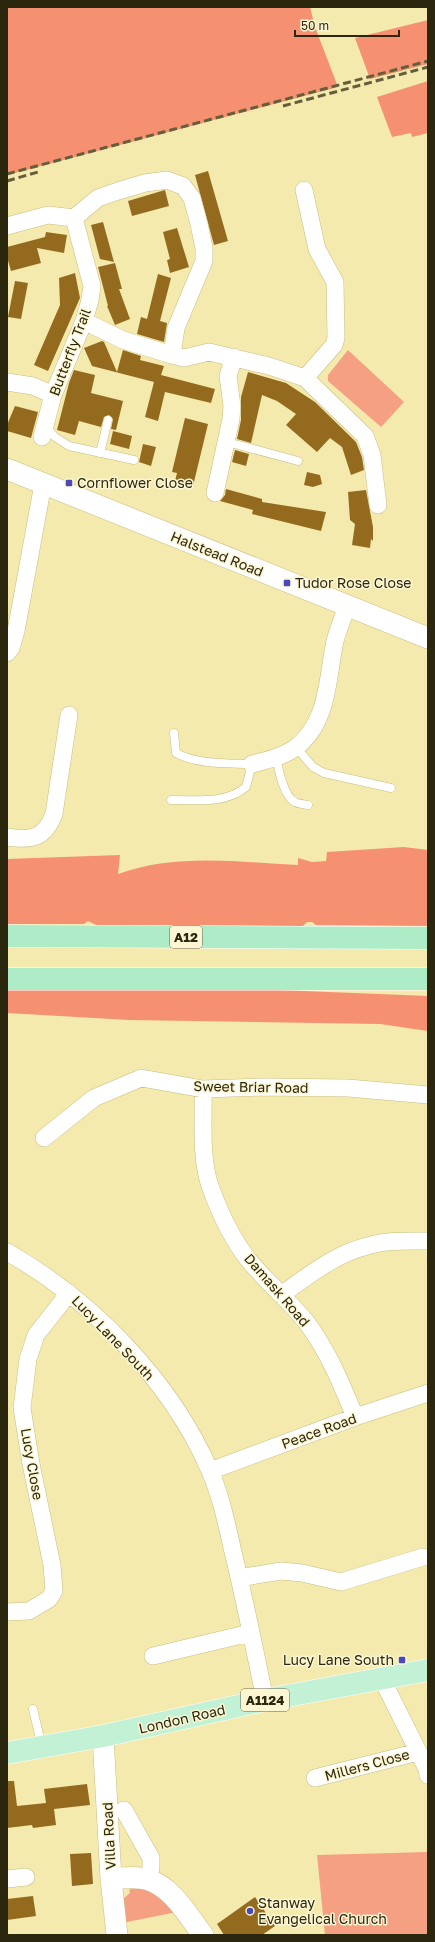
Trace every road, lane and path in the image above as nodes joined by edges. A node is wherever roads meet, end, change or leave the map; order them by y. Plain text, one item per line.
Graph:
1 (304, 190) dead end
2 (74, 218) junction
3 (7, 226) edge
4 (84, 320) junction
5 (172, 355) junction
6 (234, 357) junction
7 (305, 378) junction
8 (7, 382) edge
9 (53, 395) junction
10 (108, 420) dead end
11 (43, 431) joint
12 (227, 442) junction
13 (100, 453) junction
14 (134, 460) dead end
15 (298, 461) dead end
16 (7, 469) edge
17 (43, 484) junction
18 (215, 493) dead end
19 (378, 505) dead end
20 (347, 606) junction
21 (428, 638) edge
22 (7, 653) edge
23 (69, 715) dead end
24 (174, 733) dead end
25 (296, 747) junction
26 (276, 757) junction
27 (252, 764) junction
28 (391, 788) dead end
29 (171, 800) dead end
30 (308, 805) dead end
31 (7, 837) edge
32 (7, 936) edge
33 (428, 938) edge
34 (363, 979) junction
35 (428, 979) edge
36 (7, 980) edge
37 (428, 987) edge
38 (203, 1089) junction
39 (428, 1095) edge
40 (44, 1138) dead end
41 (428, 1241) edge
42 (7, 1252) edge
43 (69, 1293) junction
44 (281, 1295) junction
45 (428, 1393) edge
46 (355, 1417) junction
47 (210, 1471) junction
48 (423, 1557) dead end
49 (239, 1578) junction
50 (7, 1612) edge
51 (250, 1634) junction
52 (153, 1656) dead end
53 (428, 1670) edge
54 (382, 1679) junction
55 (265, 1700) junction
56 (33, 1708) dead end
57 (103, 1736) junction
58 (42, 1747) junction
59 (418, 1752) junction
60 (7, 1753) edge
61 (428, 1775) edge
62 (315, 1778) dead end
63 (124, 1810) dead end
64 (26, 1877) dead end
65 (7, 1879) edge
66 (111, 1879) junction
67 (148, 1880) junction
68 (117, 1935) edge
69 (203, 1935) edge

1 - 7 street
2 - 3 street
2 - 4 street, Butterfly Trail
2 - 5 street
4 - 5 street
4 - 9 street, Butterfly Trail
5 - 6 street
6 - 7 street
6 - 12 street
7 - 19 street
8 - 9 street
9 - 11 street, Butterfly Trail
10 - 13 lane
11 - 13 lane
12 - 15 lane
12 - 18 street
13 - 14 lane
16 - 17 street, Halstead Road
17 - 20 street, Halstead Road
17 - 22 street
20 - 21 street, Halstead Road
20 - 25 street
23 - 31 street
24 - 27 lane
25 - 26 street
25 - 28 lane
26 - 27 street
26 - 30 lane
27 - 29 lane
32 - 33 highway, A12
34 - 35 highway
34 - 36 highway
34 - 37 lane
38 - 39 street, Sweet Briar Road
38 - 40 street, Sweet Briar Road
38 - 44 street, Damask Road
41 - 44 street
42 - 43 street, Lucy Lane South
43 - 47 street, Lucy Lane South
43 - 50 street, Lucy Close
44 - 46 street, Damask Road
45 - 46 street, Peace Road
46 - 47 street, Peace Road
47 - 49 street, Lucy Lane South
48 - 49 street
49 - 51 street, Lucy Lane South
51 - 52 street
51 - 55 street, Lucy Lane South
53 - 54 main road, London Road / A1124
54 - 55 main road, London Road / A1124
54 - 59 street
55 - 57 main road, London Road / A1124
56 - 58 lane
57 - 58 main road, London Road / A1124
57 - 66 street, Villa Road
58 - 60 main road, London Road / A1124
59 - 61 street
59 - 62 street, Millers Close
63 - 67 street
64 - 65 street
66 - 67 street
66 - 68 street, Villa Road
67 - 69 street

